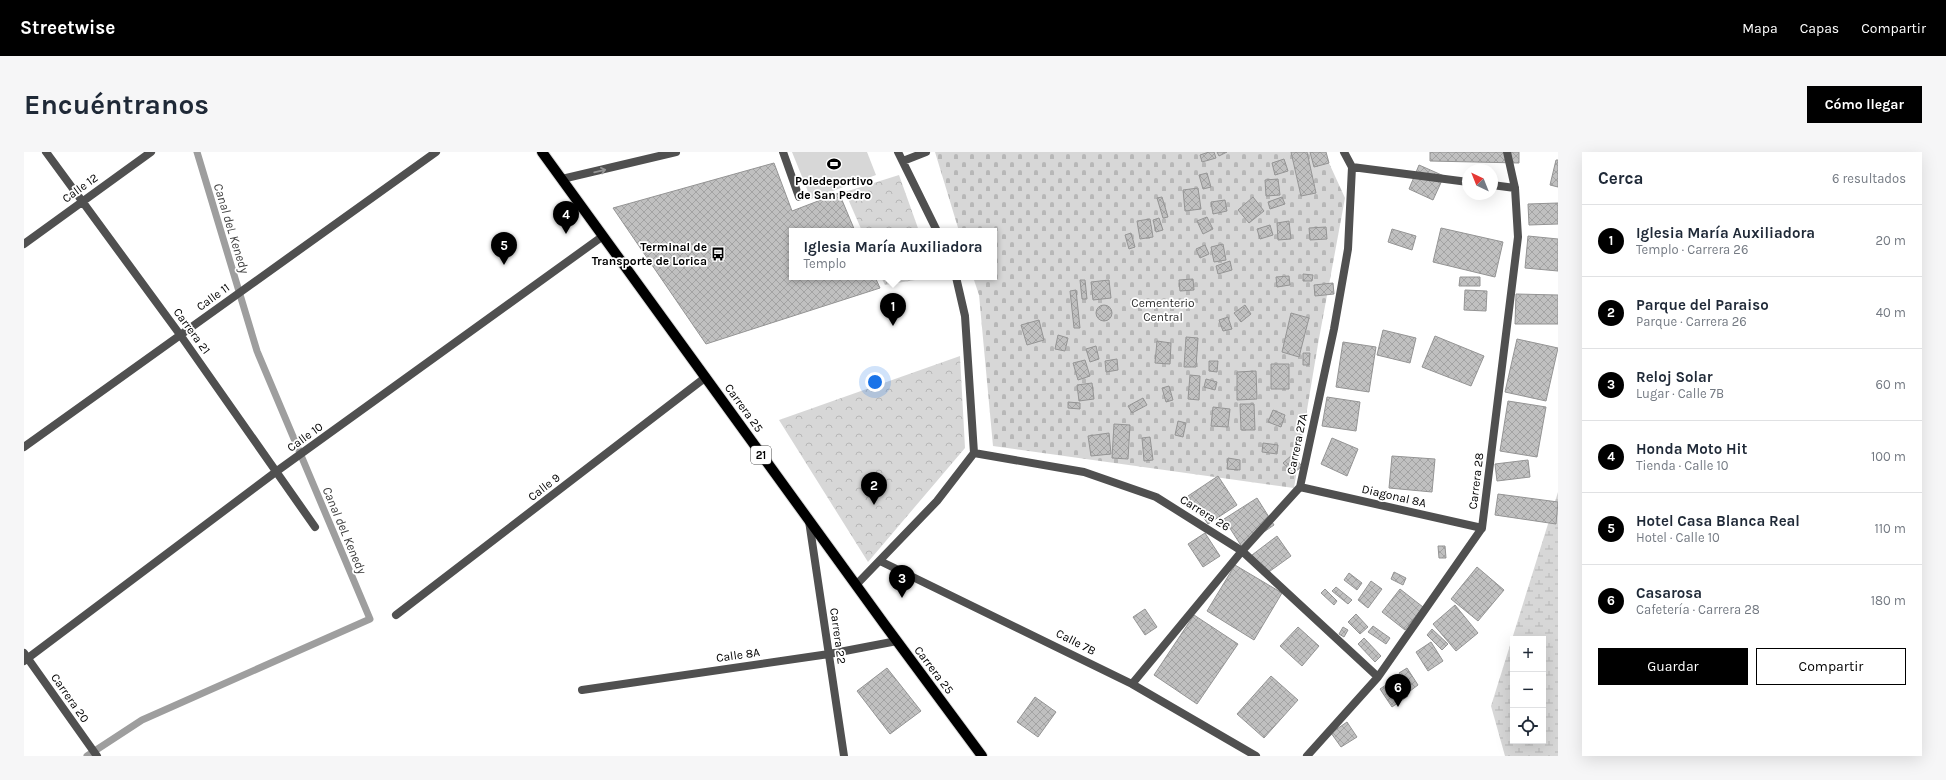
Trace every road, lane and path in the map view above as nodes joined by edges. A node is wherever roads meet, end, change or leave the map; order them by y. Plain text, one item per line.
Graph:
1 (46, 152) edge
2 (151, 152) edge
3 (436, 152) edge
4 (542, 152) edge
5 (676, 152) edge
6 (783, 152) edge
7 (898, 152) edge
8 (926, 152) edge
9 (1344, 152) edge
10 (1507, 152) edge
11 (904, 161) junction
12 (1352, 167) junction
13 (562, 179) junction
14 (1462, 181) edge
15 (1498, 186) edge
16 (1515, 188) junction
17 (799, 197) dead end
18 (82, 202) junction
19 (936, 228) edge
20 (603, 236) junction
21 (24, 244) edge
22 (957, 280) edge
23 (181, 336) junction
24 (706, 378) junction
25 (24, 447) edge
26 (974, 453) junction
27 (277, 471) junction
28 (1300, 487) junction
29 (809, 520) junction
30 (315, 527) dead end
31 (1482, 528) junction
32 (1242, 551) junction
33 (880, 561) junction
34 (856, 585) junction
35 (396, 615) dead end
36 (897, 641) junction
37 (829, 654) junction
38 (25, 657) edge
39 (1378, 677) junction
40 (1132, 684) junction
41 (582, 690) dead end
42 (97, 756) edge
43 (844, 756) edge
44 (982, 756) edge
45 (1256, 756) edge
46 (1307, 756) edge

1 - 18 street, Carrera 21
2 - 18 street, Calle 12
3 - 23 street, Calle 11
4 - 13 main road, Carrera 25 / 21
13 -> 5 street
6 - 17 street
7 - 11 street
8 - 11 street
9 - 12 street
10 - 16 street, Carrera 28
11 - 19 street
12 - 14 street
12 - 28 street, Carrera 27A
13 - 20 main road, Carrera 25 / 21
15 - 16 street
16 - 31 street, Carrera 28
18 - 21 street, Calle 12
18 - 23 street, Carrera 21
20 - 24 main road, Carrera 25 / 21
20 - 27 street, Calle 10
22 - 26 street
23 - 25 street, Calle 11
23 - 27 street, Carrera 21
24 - 29 main road, Carrera 25 / 21
24 - 35 street, Calle 9
26 - 32 street, Carrera 26
26 - 33 street
27 - 30 street, Carrera 21
27 - 38 street, Calle 10
28 - 31 street, Diagonal 8A
28 - 32 street, Carrera 27A
29 - 34 main road, Carrera 25 / 21
29 - 37 street, Carrera 22
31 - 39 street, Carrera 28
32 - 39 street, Carrera 26
32 - 40 street, Carrera 27A
33 - 34 street
33 - 40 street, Calle 7B
34 - 36 main road, Carrera 25 / 21
36 - 37 street, Calle 8A
36 - 44 main road, Carrera 25 / 21
37 - 41 street, Calle 8A
37 - 43 street, Carrera 22
38 - 42 street, Carrera 20
39 - 46 street, Carrera 28
40 - 45 street, Calle 7B

